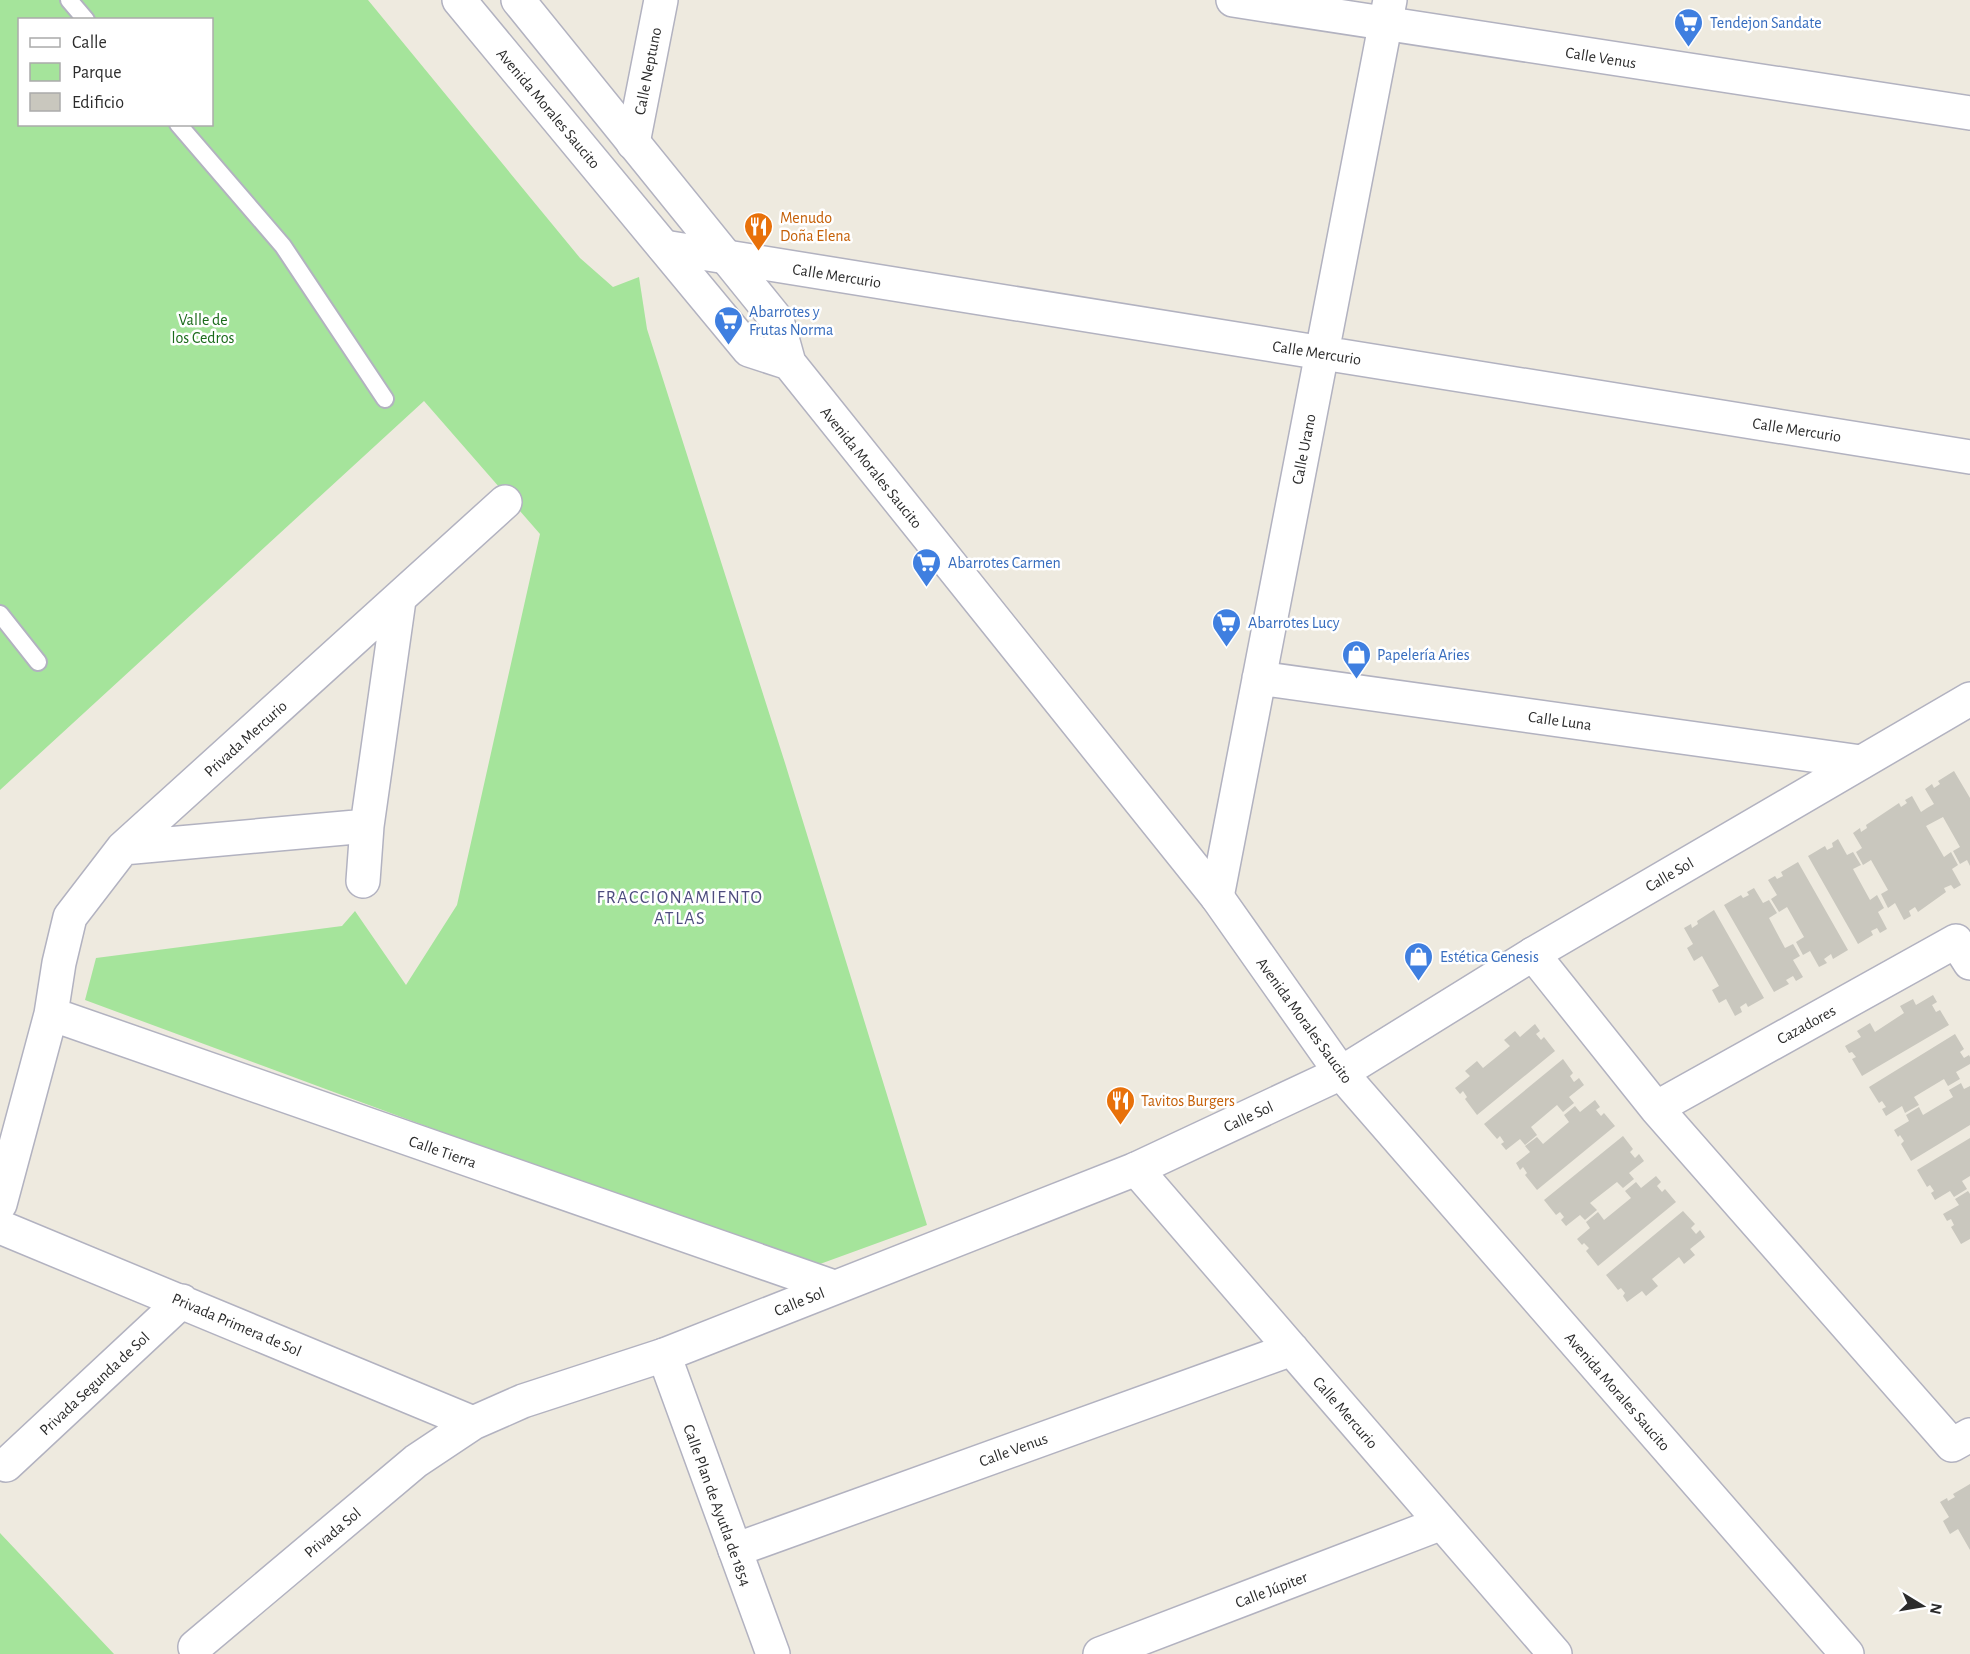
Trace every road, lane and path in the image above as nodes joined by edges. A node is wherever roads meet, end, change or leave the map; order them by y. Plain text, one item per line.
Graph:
1 (69, 0) edge
2 (459, 0) edge
3 (518, 0) edge
4 (661, 0) edge
5 (1233, 0) edge
6 (1388, 12) edge
7 (84, 18) edge
8 (1970, 113) edge
9 (180, 126) edge
10 (633, 142) junction
11 (664, 247) junction
12 (726, 257) junction
13 (1322, 353) junction
14 (789, 363) junction
15 (385, 399) dead end
16 (1970, 457) edge
17 (505, 502) dead end
18 (399, 600) junction
19 (0, 614) edge
20 (38, 662) dead end
21 (1259, 678) junction
22 (1970, 699) edge
23 (1860, 762) junction
24 (368, 826) junction
25 (123, 848) junction
26 (363, 881) dead end
27 (1216, 897) junction
28 (1963, 952) edge
29 (1533, 954) junction
30 (51, 1014) junction
31 (1341, 1073) junction
32 (1656, 1108) junction
33 (1136, 1169) junction
34 (0, 1204) edge
35 (0, 1227) edge
36 (834, 1287) junction
37 (182, 1301) junction
38 (1292, 1349) junction
39 (664, 1355) junction
40 (473, 1423) junction
41 (1961, 1440) edge
42 (6, 1465) dead end
43 (1442, 1523) junction
44 (735, 1550) junction
45 (195, 1647) dead end
46 (773, 1654) edge
47 (1100, 1654) edge
48 (1556, 1654) edge
49 (1847, 1654) edge

1 - 7 lane
2 - 11 street, Avenida Morales Saucito
3 - 10 street, Avenida Morales Saucito
4 - 10 street, Calle Neptuno
5 - 6 street, Calle Venus
6 - 8 street, Calle Venus
6 - 13 street, Calle Urano
9 - 15 lane
10 - 12 street, Avenida Morales Saucito
11 - 12 street, Calle Mercurio
11 - 14 street, Avenida Morales Saucito
12 - 13 street, Calle Mercurio
12 - 14 street, Avenida Morales Saucito
13 - 16 street, Calle Mercurio
13 - 21 street, Calle Urano
14 - 27 street, Avenida Morales Saucito
17 - 18 street, Privada Mercurio
18 - 24 street
18 - 25 street, Privada Mercurio
19 - 20 lane
21 - 23 street, Calle Luna
21 - 27 street, Calle Urano
22 - 23 street, Calle Sol
23 - 29 street, Calle Sol
24 - 25 street
24 - 26 street
25 - 30 street, Privada Mercurio
27 - 31 street, Avenida Morales Saucito
28 - 32 street, Cazadores
29 - 31 street, Calle Sol
29 - 32 street
30 - 34 street, Privada Mercurio
30 - 36 street, Calle Tierra
31 - 33 street, Calle Sol
31 - 49 street, Avenida Morales Saucito
32 - 41 street
33 - 36 street, Calle Sol
33 - 38 street, Calle Mercurio
35 - 37 street, Privada Primera de Sol
36 - 39 street, Calle Sol
37 - 40 street, Privada Primera de Sol
37 - 42 street, Privada Segunda de Sol
38 - 43 street, Calle Mercurio
38 - 44 street, Calle Venus
39 - 40 street, Calle Sol
39 - 44 street, Calle Plan de Ayutla de 1854
40 - 45 street, Privada Sol
43 - 47 street, Calle Júpiter
43 - 48 street, Calle Mercurio
44 - 46 street, Calle Plan de Ayutla de 1854

